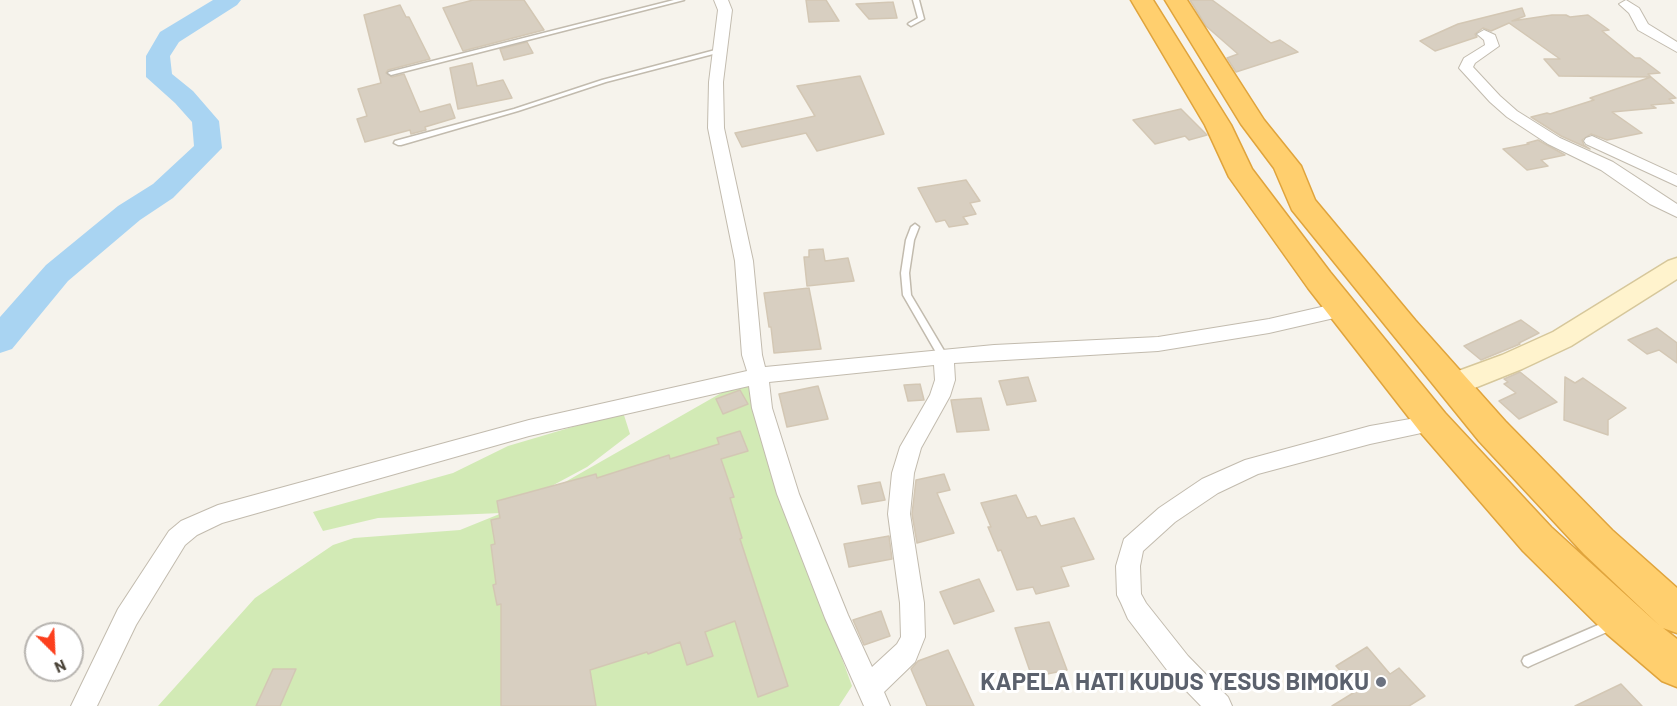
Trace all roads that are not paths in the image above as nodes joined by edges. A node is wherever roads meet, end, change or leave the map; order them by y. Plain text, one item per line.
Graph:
1 (681, 0) edge
2 (721, 0) edge
3 (916, 0) edge
4 (1626, 4) dead end
5 (1150, 13) edge
6 (1184, 13) edge
7 (911, 24) dead end
8 (1484, 34) dead end
9 (1677, 48) edge
10 (719, 51) junction
11 (391, 73) dead end
12 (1592, 141) dead end
13 (398, 143) dead end
14 (1677, 181) edge
15 (1677, 211) edge
16 (915, 226) dead end
17 (1677, 267) edge
18 (1342, 309) junction
19 (944, 359) junction
20 (758, 375) junction
21 (1452, 385) junction
22 (1433, 423) junction
23 (1672, 602) edge
24 (1622, 620) junction
25 (1528, 661) dead end
26 (1677, 666) edge
27 (873, 697) edge
28 (84, 706) edge
29 (1219, 706) edge

1 - 11 lane
2 - 10 street
3 - 7 lane
4 - 9 street
5 - 6 highway
5 - 18 highway
6 - 21 highway
8 - 15 street
10 - 13 lane
10 - 20 street
12 - 14 street
16 - 19 lane
17 - 21 street
18 - 19 street
18 - 22 highway
19 - 20 street
19 - 27 street
20 - 27 street
20 - 28 street
21 - 23 highway
22 - 24 highway
22 - 29 street
24 - 25 lane
24 - 26 highway

